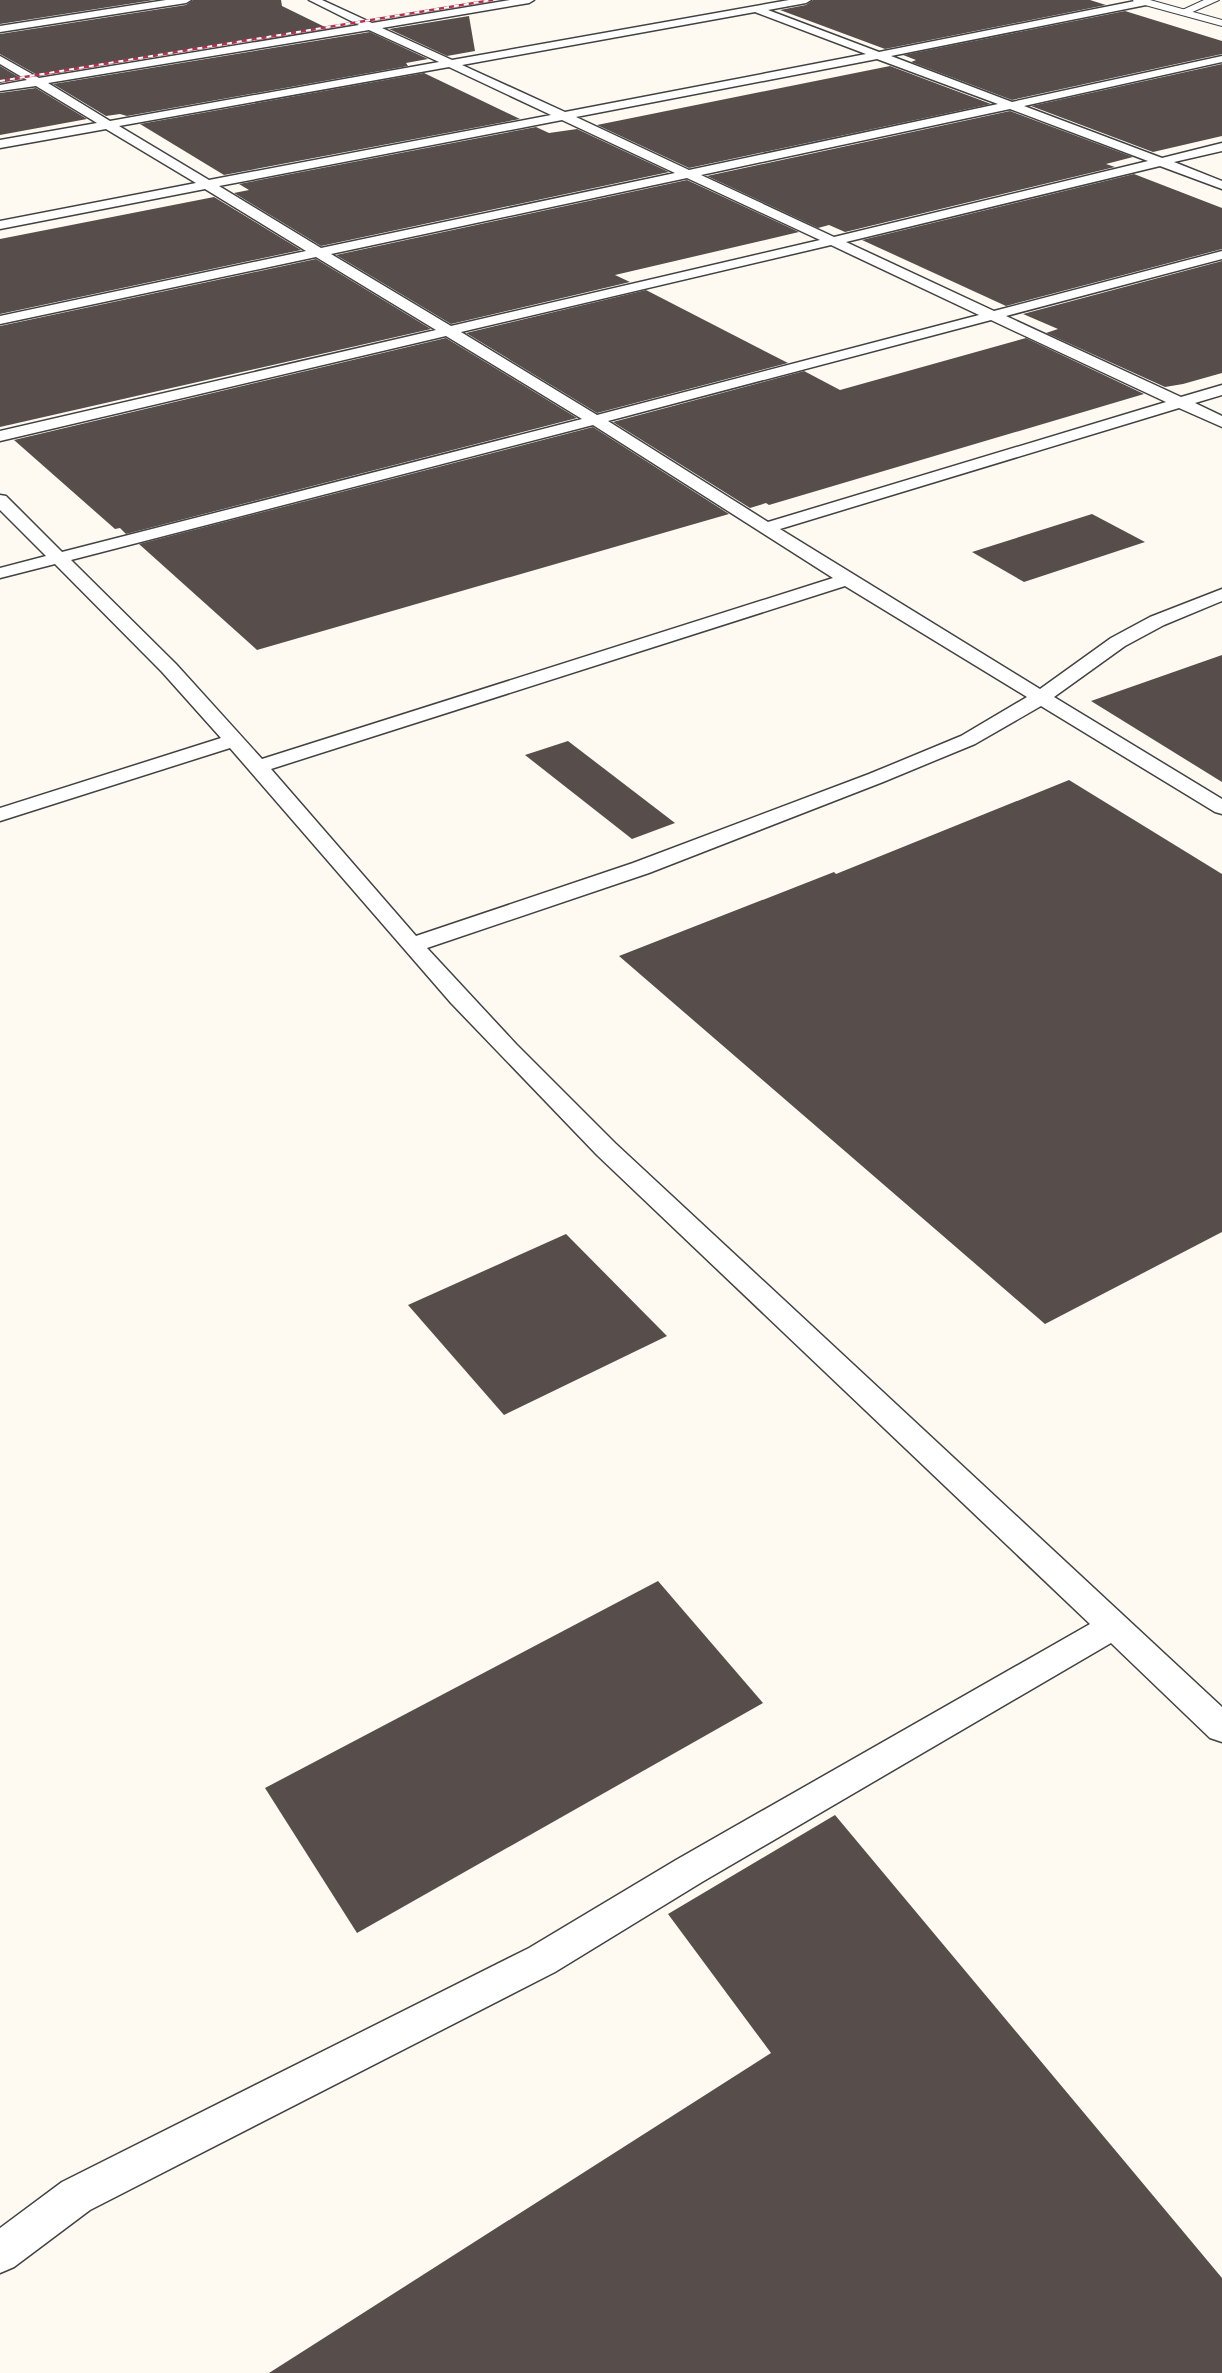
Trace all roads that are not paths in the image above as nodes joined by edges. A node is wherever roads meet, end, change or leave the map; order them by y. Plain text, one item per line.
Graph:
1 (186, 0) edge
2 (314, 0) edge
3 (529, 0) edge
4 (732, 0) edge
5 (806, 0) edge
6 (1214, 0) edge
7 (1142, 1) edge
8 (756, 9) junction
9 (1184, 12) junction
10 (1222, 23) edge
11 (372, 26) junction
12 (0, 29) edge
13 (882, 56) junction
14 (1222, 58) edge
15 (0, 60) edge
16 (450, 63) junction
17 (37, 82) junction
18 (0, 88) edge
19 (1012, 105) junction
20 (564, 115) junction
21 (108, 125) junction
22 (0, 144) edge
23 (1222, 147) edge
24 (1162, 162) junction
25 (686, 173) junction
26 (205, 184) junction
27 (1222, 185) edge
28 (0, 225) edge
29 (833, 241) junction
30 (318, 253) junction
31 (1222, 255) edge
32 (992, 314) junction
33 (0, 320) edge
34 (446, 330) junction
35 (1222, 390) edge
36 (1180, 402) junction
37 (595, 420) junction
38 (1222, 422) edge
39 (0, 436) edge
40 (0, 500) edge
41 (766, 528) junction
42 (59, 557) junction
43 (0, 573) edge
44 (847, 578) junction
45 (1222, 594) edge
46 (1040, 698) junction
47 (234, 740) junction
48 (258, 767) junction
49 (1222, 808) edge
50 (0, 815) edge
51 (412, 945) junction
52 (1113, 1626) junction
53 (1222, 1728) edge
54 (0, 2253) edge

1 - 12 lane
2 - 11 lane
3 - 11 lane
4 - 8 lane
5 - 8 lane
6 - 9 street
7 - 9 street
7 - 13 lane
8 - 13 lane
8 - 16 lane
9 - 10 street
11 - 16 lane
11 - 17 lane
13 - 19 lane
13 - 20 lane
14 - 19 lane
15 - 17 lane
16 - 20 lane
16 - 21 lane
17 - 18 lane
17 - 21 lane
19 - 24 lane
19 - 25 lane
20 - 25 lane
20 - 26 lane
21 - 22 lane
21 - 26 lane
23 - 24 lane
24 - 27 lane
24 - 29 lane
25 - 29 lane
25 - 30 lane
26 - 28 lane
26 - 30 lane
29 - 32 lane
29 - 34 lane
30 - 33 lane
30 - 34 lane
31 - 32 lane
32 - 36 lane
32 - 37 lane
34 - 37 lane
34 - 39 lane
35 - 36 lane
36 - 38 lane
36 - 41 lane
37 - 41 lane
37 - 42 lane
40 - 42 lane
41 - 44 lane
42 - 43 lane
42 - 47 lane
44 - 46 lane
44 - 48 lane
45 - 46 lane
46 - 49 lane
46 - 51 lane
47 - 48 lane
47 - 50 lane
48 - 51 lane
51 - 52 lane
52 - 53 lane
52 - 54 lane

